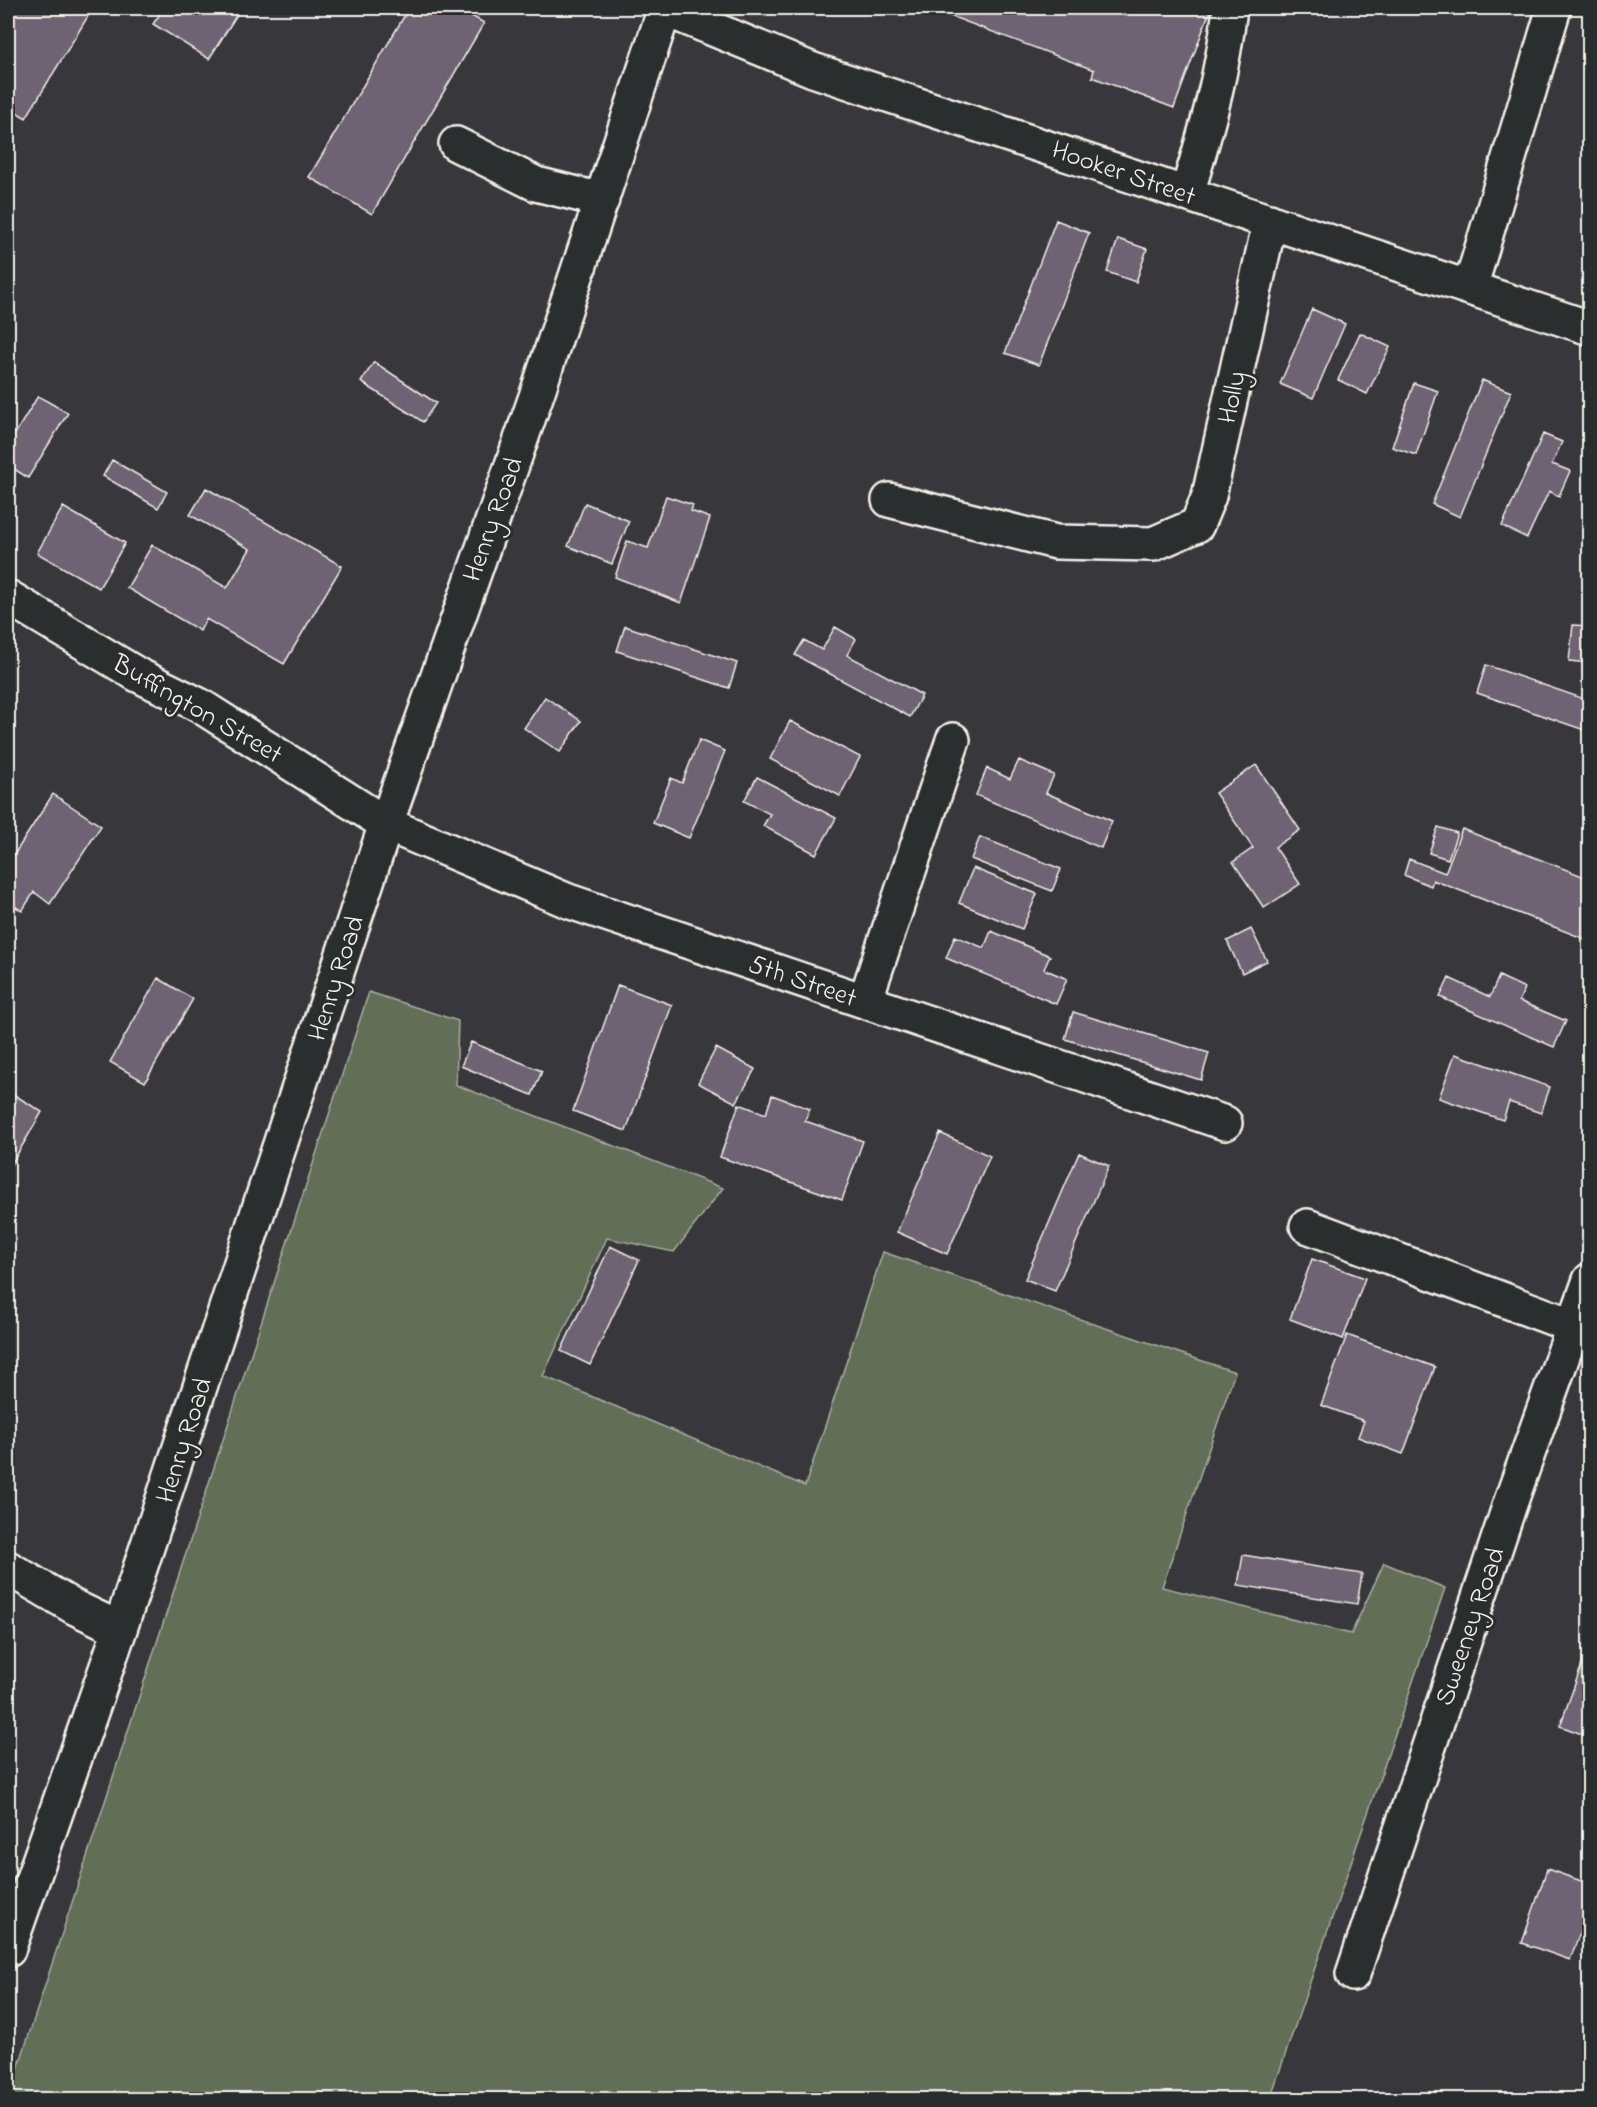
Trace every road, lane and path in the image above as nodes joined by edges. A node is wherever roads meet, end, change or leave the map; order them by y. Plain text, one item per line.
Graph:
1 (664, 8) edge
2 (1230, 8) edge
3 (1554, 8) edge
4 (456, 144) dead end
5 (1188, 193) junction
6 (602, 200) junction
7 (1270, 221) junction
8 (1470, 288) junction
9 (1590, 328) edge
10 (889, 500) dead end
11 (8, 597) edge
12 (952, 740) dead end
13 (386, 824) junction
14 (865, 1001) junction
15 (1225, 1123) dead end
16 (1307, 1226) dead end
17 (1590, 1280) edge
18 (1573, 1326) junction
19 (8, 1568) edge
20 (120, 1629) junction
21 (8, 1950) edge
22 (1353, 1974) dead end

1 - 5 street, Hooker Street
1 - 6 street, Henry Road
2 - 5 street
3 - 8 street
4 - 6 street
5 - 7 street, Hooker Street
6 - 13 street, Henry Road
7 - 8 street, Hooker Street
7 - 10 street, Holly
8 - 9 street, Hooker Street
11 - 13 street, Buffington Street
12 - 14 street
13 - 14 street, 5th Street
13 - 20 street, Henry Road
14 - 15 street, 5th Street
16 - 18 street
17 - 18 street, Sweeney Road
18 - 22 street, Sweeney Road
19 - 20 street
20 - 21 street, Henry Road

